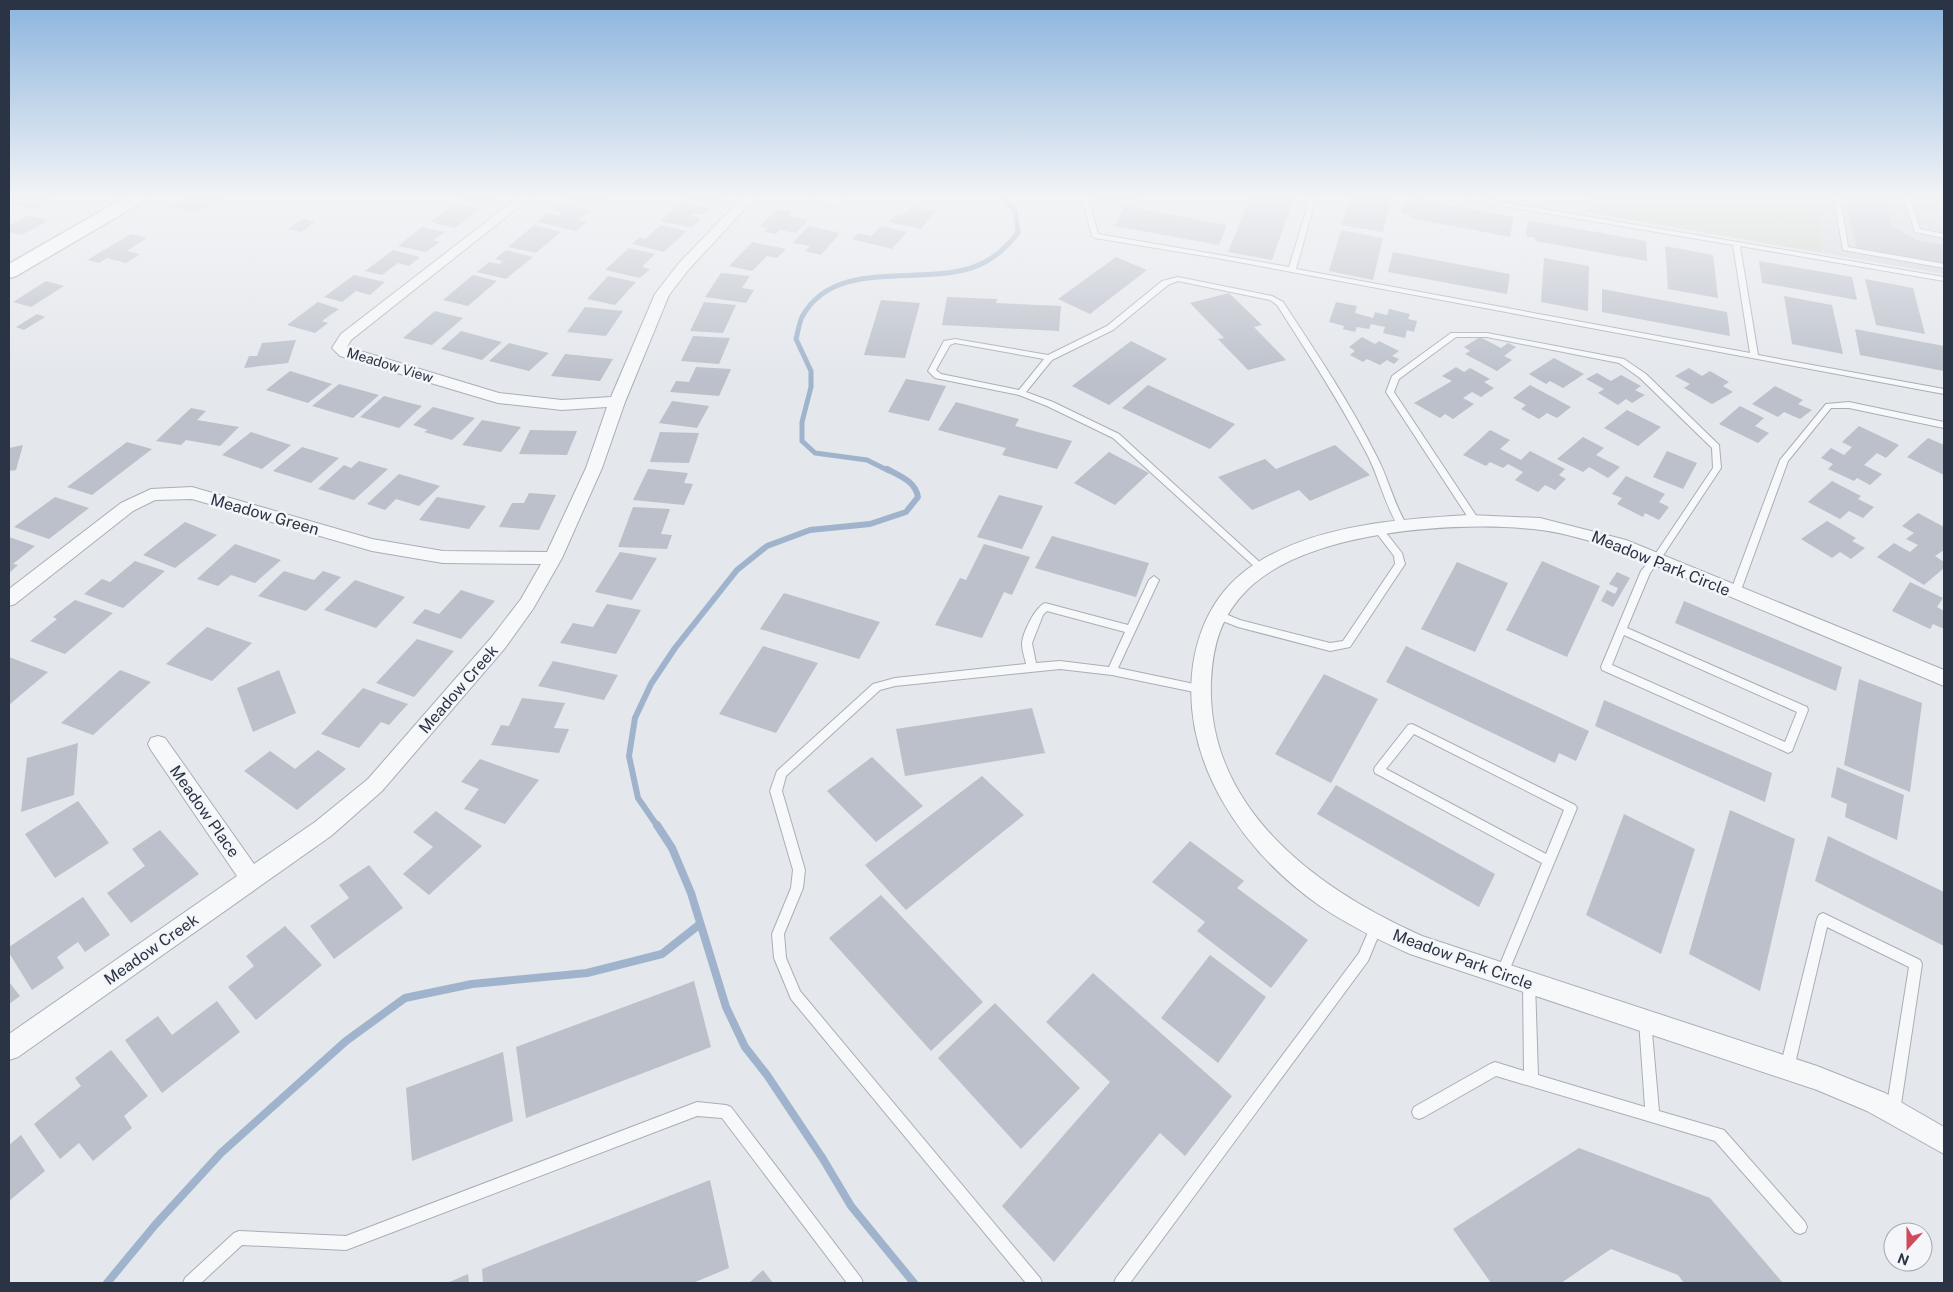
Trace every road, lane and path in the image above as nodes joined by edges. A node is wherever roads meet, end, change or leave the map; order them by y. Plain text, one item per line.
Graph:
1 (33, 258) edge
2 (447, 258) edge
3 (691, 258) edge
4 (1224, 258) edge
5 (1295, 258) edge
6 (1738, 258) edge
7 (1827, 258) edge
8 (1899, 258) edge
9 (1944, 266) edge
10 (1292, 270) junction
11 (9, 272) edge
12 (1944, 278) edge
13 (1754, 356) junction
14 (1049, 358) junction
15 (1944, 392) edge
16 (1021, 393) junction
17 (617, 402) junction
18 (1944, 425) edge
19 (1474, 520) junction
20 (1402, 527) junction
21 (1380, 531) junction
22 (553, 558) junction
23 (1657, 558) junction
24 (1262, 568) junction
25 (1154, 580) dead end
26 (1734, 593) junction
27 (9, 599) edge
28 (1218, 615) junction
29 (1131, 630) junction
30 (1622, 630) junction
31 (1032, 667) junction
32 (1112, 671) junction
33 (1944, 678) edge
34 (1199, 690) junction
35 (158, 744) dead end
36 (1549, 861) junction
37 (252, 879) junction
38 (1376, 927) junction
39 (1502, 974) junction
40 (1529, 983) junction
41 (1645, 1021) junction
42 (9, 1048) edge
43 (1787, 1068) junction
44 (1532, 1080) junction
45 (1419, 1112) dead end
46 (1893, 1112) junction
47 (1653, 1116) junction
48 (1944, 1141) edge
49 (1800, 1227) dead end
50 (190, 1283) edge
51 (856, 1283) edge
52 (1035, 1283) edge
53 (1120, 1283) edge

1 - 11 main road
2 - 17 street, Meadow View
3 - 17 street, Meadow Creek
4 - 10 lane
5 - 10 lane
6 - 13 lane
7 - 12 lane
8 - 9 lane
10 - 13 lane
13 - 15 lane
14 - 16 lane
14 - 16 lane
14 - 20 lane
16 - 24 lane
17 - 22 street, Meadow Creek
18 - 26 lane
19 - 20 street, Meadow Park Circle
19 - 23 street, Meadow Park Circle
19 - 23 lane
20 - 21 street, Meadow Park Circle
21 - 24 street, Meadow Park Circle
21 - 28 lane
22 - 27 street, Meadow Green
22 - 37 street, Meadow Creek
23 - 26 street, Meadow Park Circle
23 - 30 lane
24 - 28 street, Meadow Park Circle
25 - 29 lane
26 - 33 street, Meadow Park Circle
28 - 34 street, Meadow Park Circle
29 - 31 lane
29 - 32 lane
30 - 30 lane
31 - 32 lane
31 - 52 lane
32 - 34 lane
34 - 38 street, Meadow Park Circle
35 - 37 street, Meadow Place
36 - 36 lane
36 - 39 lane
37 - 42 street, Meadow Creek
38 - 39 street, Meadow Park Circle
38 - 53 lane
39 - 40 street, Meadow Park Circle
40 - 41 street, Meadow Park Circle
40 - 44 lane
41 - 43 street, Meadow Park Circle
41 - 47 lane
43 - 46 street, Meadow Park Circle
43 - 46 lane
44 - 45 lane
44 - 47 lane
46 - 48 street, Meadow Park Circle
47 - 49 lane
50 - 51 lane

